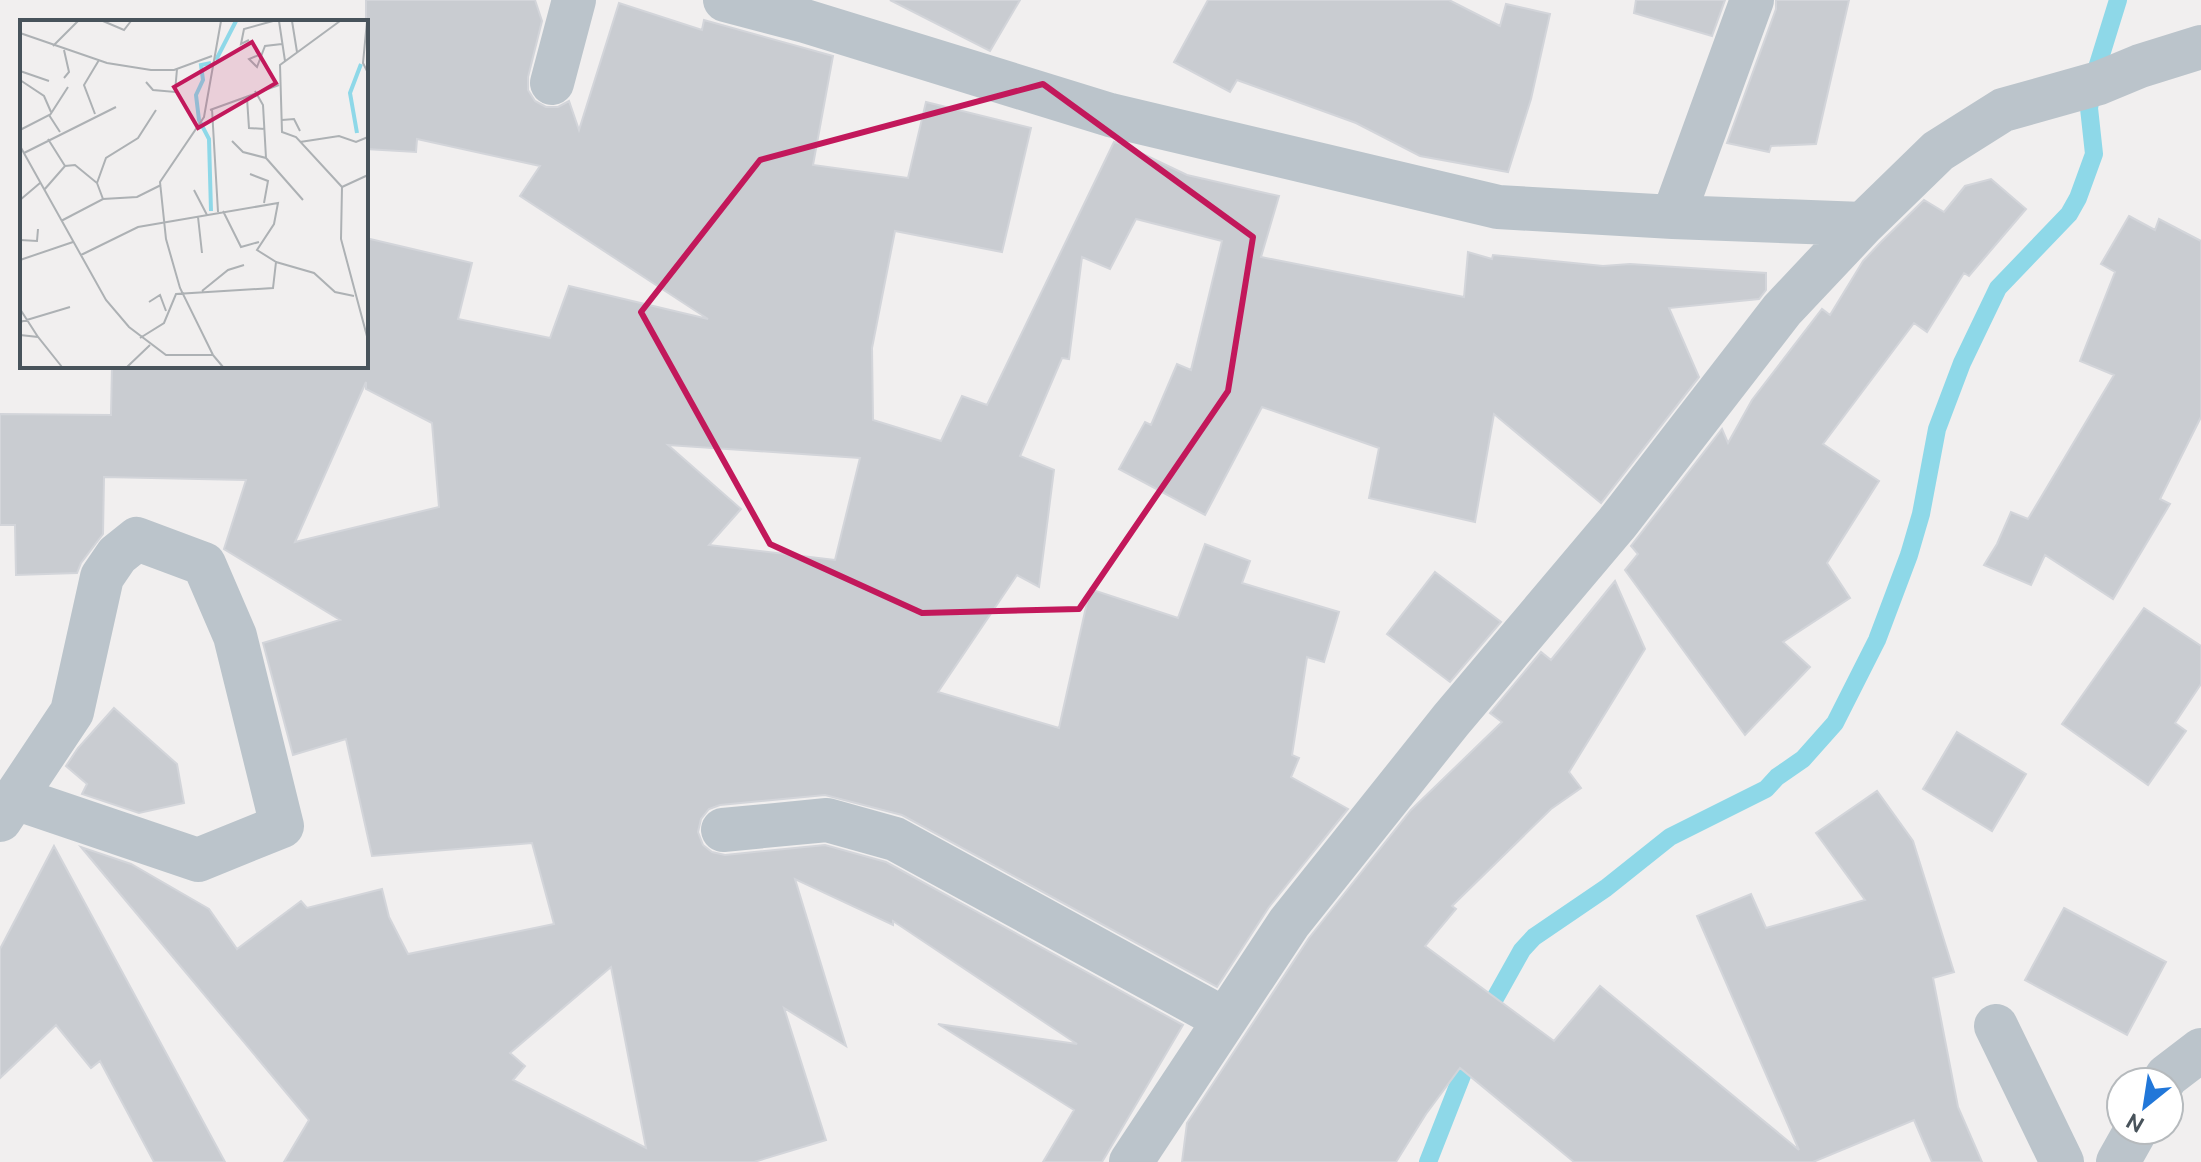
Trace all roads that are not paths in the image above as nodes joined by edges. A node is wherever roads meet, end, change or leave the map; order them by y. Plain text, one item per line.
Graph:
1 (574, 0) edge
2 (725, 0) edge
3 (1752, 0) edge
4 (809, 10) edge
5 (2201, 47) edge
6 (552, 83) dead end
7 (1673, 217) junction
8 (1863, 224) junction
9 (8, 809) edge
10 (723, 830) dead end
11 (1224, 1019) junction
12 (1996, 1026) dead end
13 (2201, 1050) edge
14 (2180, 1066) edge
15 (1131, 1162) edge
16 (2062, 1162) edge

1 - 6 street
2 - 4 street
3 - 7 street
4 - 7 street
5 - 8 street
7 - 8 street
8 - 11 street
9 - 9 street
10 - 11 street
11 - 15 street
12 - 16 street
13 - 14 street

